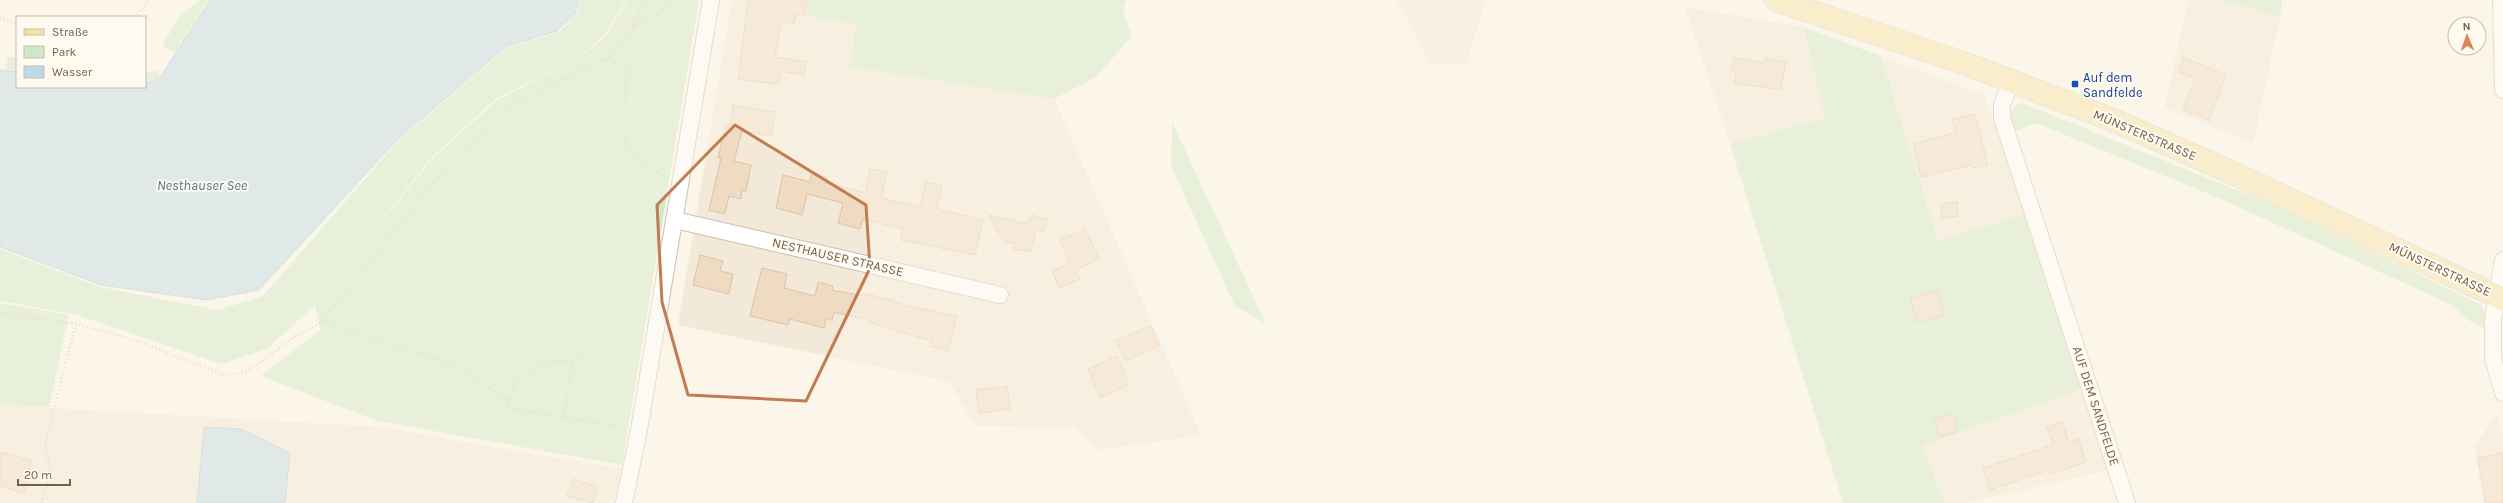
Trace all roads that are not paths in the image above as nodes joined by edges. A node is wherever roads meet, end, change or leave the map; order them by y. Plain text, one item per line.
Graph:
1 (711, 0) edge
2 (1776, 0) edge
3 (2501, 0) edge
4 (2011, 82) junction
5 (2503, 90) edge
6 (675, 220) junction
7 (2503, 260) edge
8 (1000, 295) dead end
9 (2500, 297) edge
10 (2503, 393) edge
11 (624, 503) edge
12 (2127, 503) edge

1 - 6 street
2 - 4 main road, MÜNSTERSTRASSE
3 - 5 street
4 - 9 main road, MÜNSTERSTRASSE
4 - 12 street, AUF DEM SANDFELDE
6 - 8 street, NESTHAUSER STRASSE
6 - 11 street
7 - 9 street
9 - 10 street

